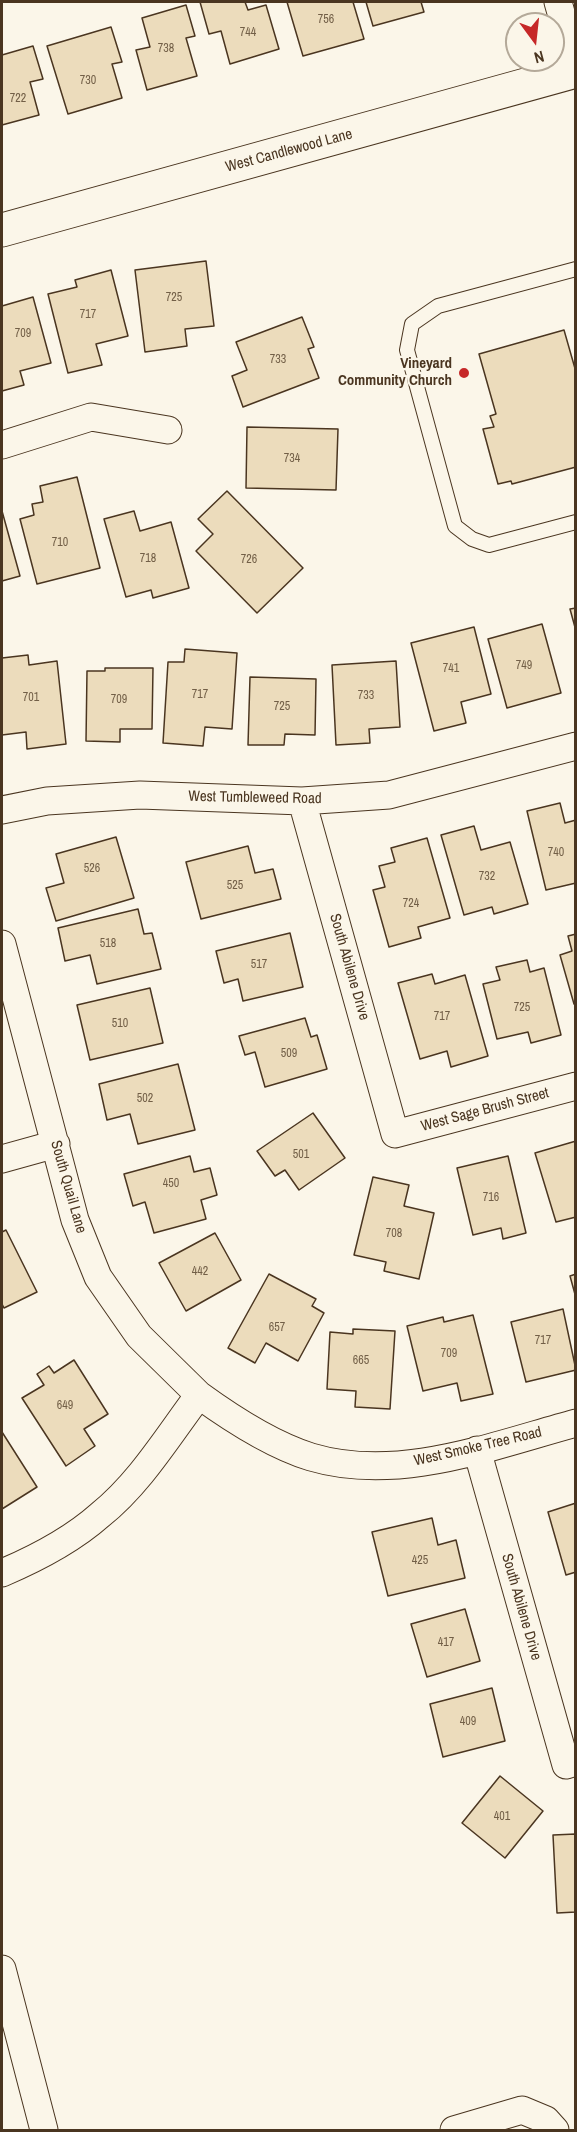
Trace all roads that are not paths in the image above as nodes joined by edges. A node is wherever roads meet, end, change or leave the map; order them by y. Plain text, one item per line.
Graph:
1 (558, 2) edge
2 (576, 66) edge
3 (576, 71) edge
4 (2, 230) edge
5 (576, 269) edge
6 (168, 430) dead end
7 (2, 445) edge
8 (576, 522) edge
9 (576, 746) edge
10 (302, 801) junction
11 (2, 810) edge
12 (2, 944) edge
13 (576, 1086) edge
14 (395, 1134) joint
15 (56, 1144) junction
16 (2, 1159) edge
17 (199, 1395) junction
18 (576, 1423) edge
19 (477, 1450) junction
20 (2, 1573) edge
21 (571, 1763) edge
22 (2, 1969) edge
23 (44, 2130) edge
24 (454, 2130) edge
25 (555, 2130) edge

1 - 2 street
3 - 4 street, West Candlewood Lane
5 - 8 lane
6 - 7 street
9 - 10 street, West Tumbleweed Road
10 - 11 street, West Tumbleweed Road
10 - 14 street, South Abilene Drive
12 - 15 street, South Quail Lane
13 - 14 street, West Sage Brush Street
15 - 16 street
15 - 17 street, South Quail Lane
17 - 19 street, West Smoke Tree Road
17 - 20 street
18 - 19 street, West Smoke Tree Road
19 - 21 street, South Abilene Drive
22 - 23 street
24 - 25 street

